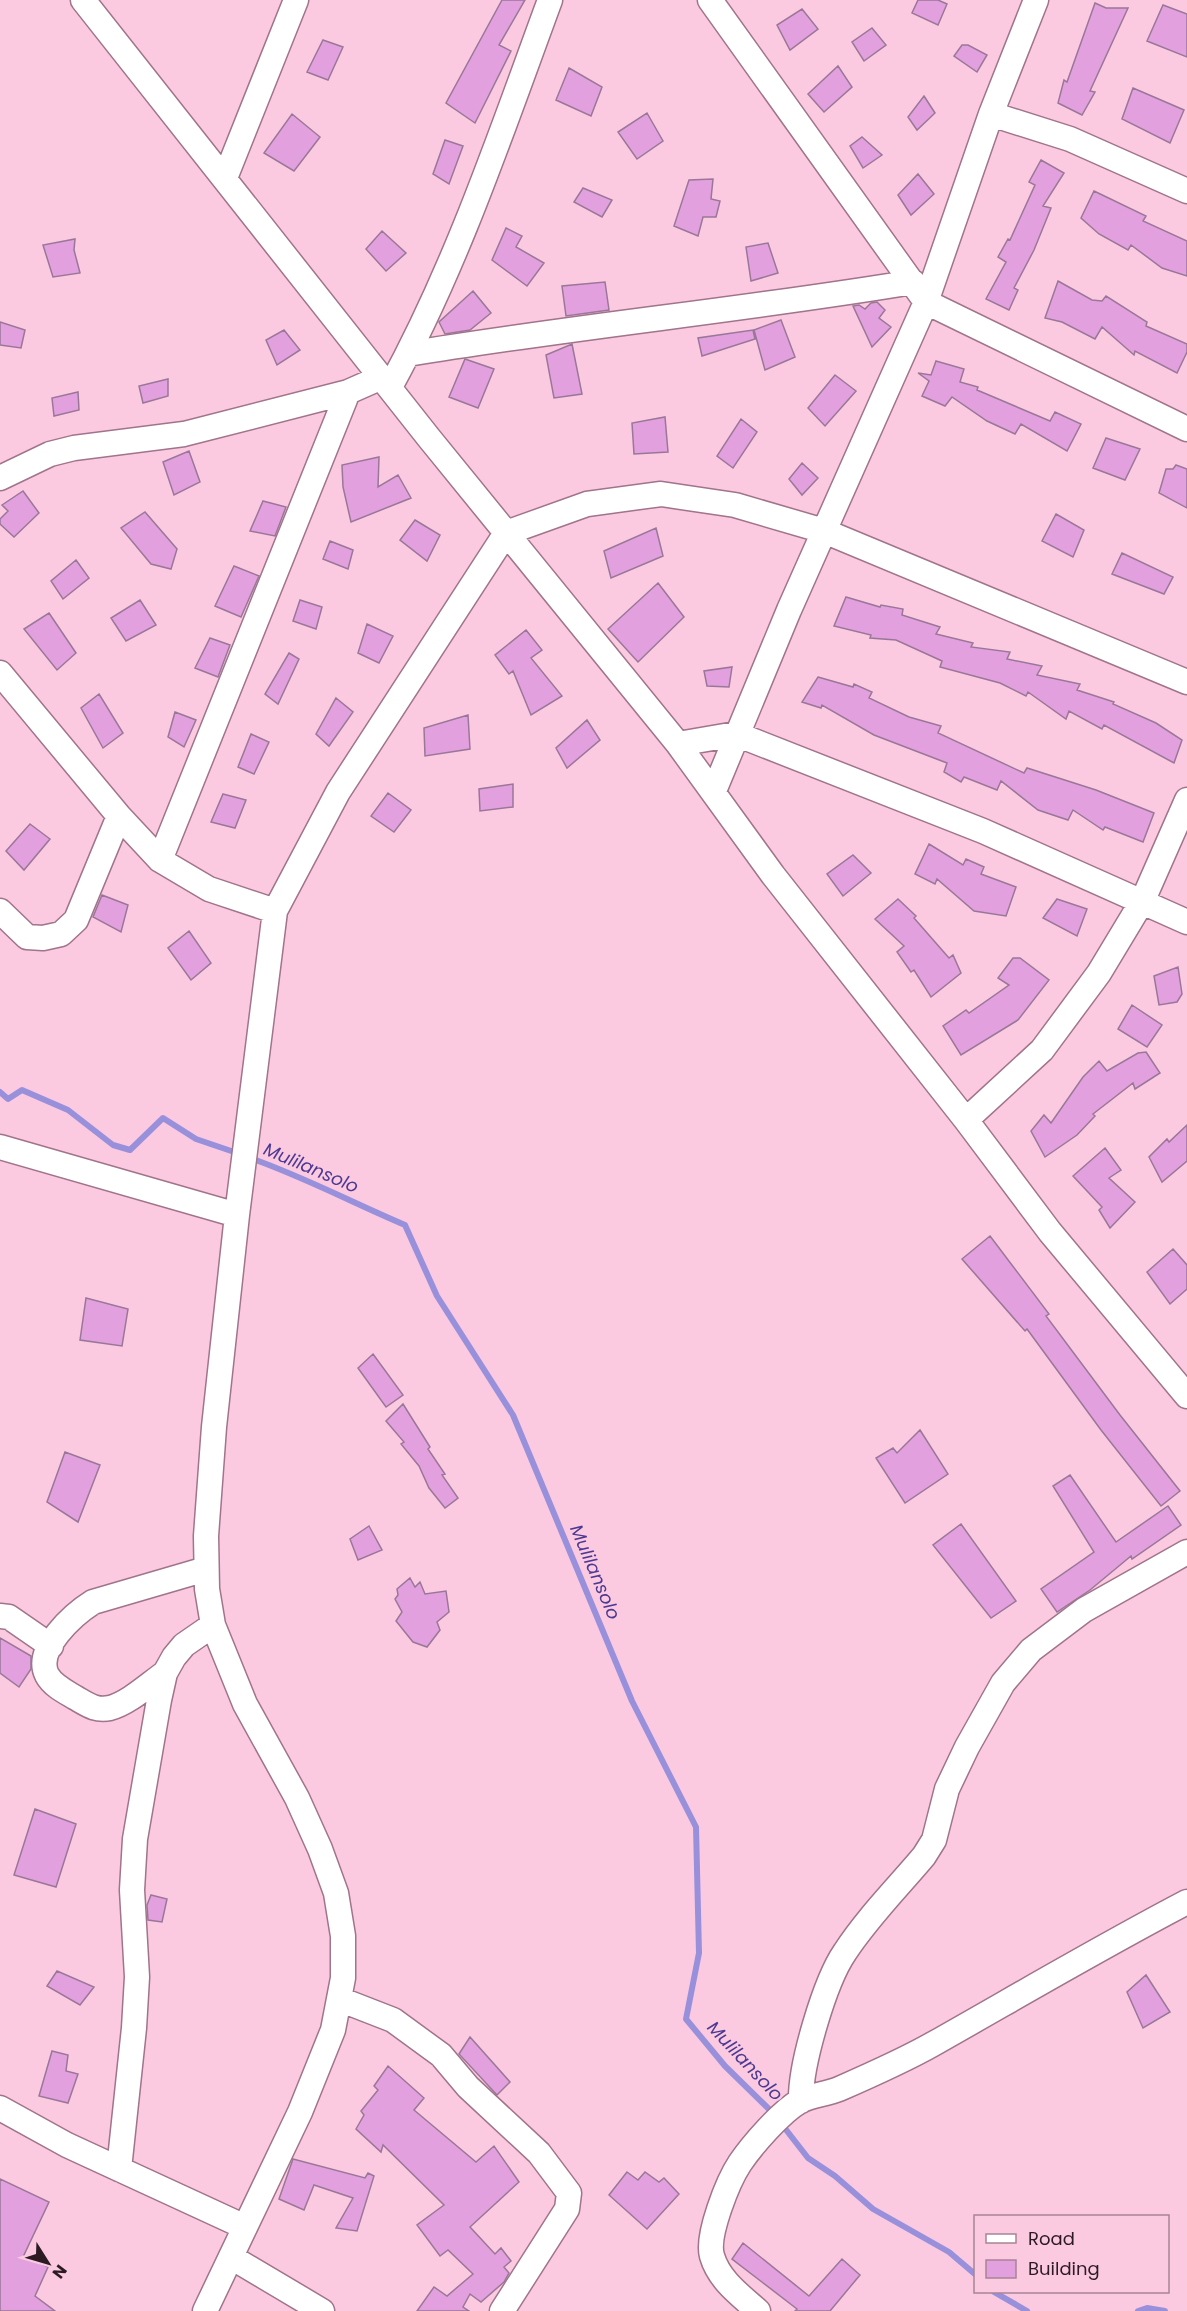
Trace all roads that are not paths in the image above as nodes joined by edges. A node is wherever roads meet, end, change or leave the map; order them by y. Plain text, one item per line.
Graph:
1 (83, 0) edge
2 (296, 0) edge
3 (550, 0) edge
4 (710, 0) edge
5 (1036, 0) edge
6 (990, 114) junction
7 (225, 178) junction
8 (1187, 191) edge
9 (919, 292) junction
10 (408, 354) junction
11 (386, 382) junction
12 (348, 392) junction
13 (1187, 429) edge
14 (0, 478) edge
15 (824, 531) junction
16 (506, 533) junction
17 (0, 673) edge
18 (1187, 682) edge
19 (736, 734) junction
20 (678, 744) junction
21 (714, 791) junction
22 (1187, 800) edge
23 (119, 816) junction
24 (160, 860) junction
25 (1143, 900) junction
26 (0, 911) edge
27 (275, 911) junction
28 (1187, 922) edge
29 (966, 1120) junction
30 (0, 1147) edge
31 (237, 1215) junction
32 (1187, 1396) edge
33 (1187, 1552) edge
34 (206, 1569) junction
35 (0, 1616) edge
36 (213, 1625) junction
37 (51, 1646) junction
38 (165, 1673) junction
39 (1187, 1902) edge
40 (339, 1999) junction
41 (0, 2108) edge
42 (788, 2112) junction
43 (119, 2169) junction
44 (245, 2227) junction
45 (231, 2257) junction
46 (205, 2311) edge
47 (322, 2311) edge
48 (502, 2311) edge
49 (758, 2311) edge

1 - 7 street
2 - 7 street
3 - 10 street
4 - 9 street
5 - 6 street
6 - 8 street
6 - 9 street
7 - 11 street
9 - 10 street
9 - 13 street
9 - 15 street
10 - 11 street
11 - 12 street
11 - 16 street
12 - 14 street
12 - 24 street
15 - 16 street
15 - 18 street
15 - 19 street
16 - 20 street
16 - 27 street
17 - 23 street
19 - 20 street
19 - 21 street
19 - 25 street
20 - 21 street
21 - 29 street
22 - 25 street
23 - 24 street
23 - 26 street
24 - 27 street
25 - 28 street
25 - 29 street
27 - 31 street
29 - 32 street
30 - 31 street
31 - 34 street
33 - 42 street
34 - 36 street
34 - 37 street
35 - 37 street
36 - 38 street
36 - 40 street
37 - 38 street
38 - 43 street
39 - 42 street
40 - 44 street
40 - 48 street
41 - 43 street
42 - 49 street
43 - 44 street
44 - 45 street
45 - 46 street
45 - 47 street

